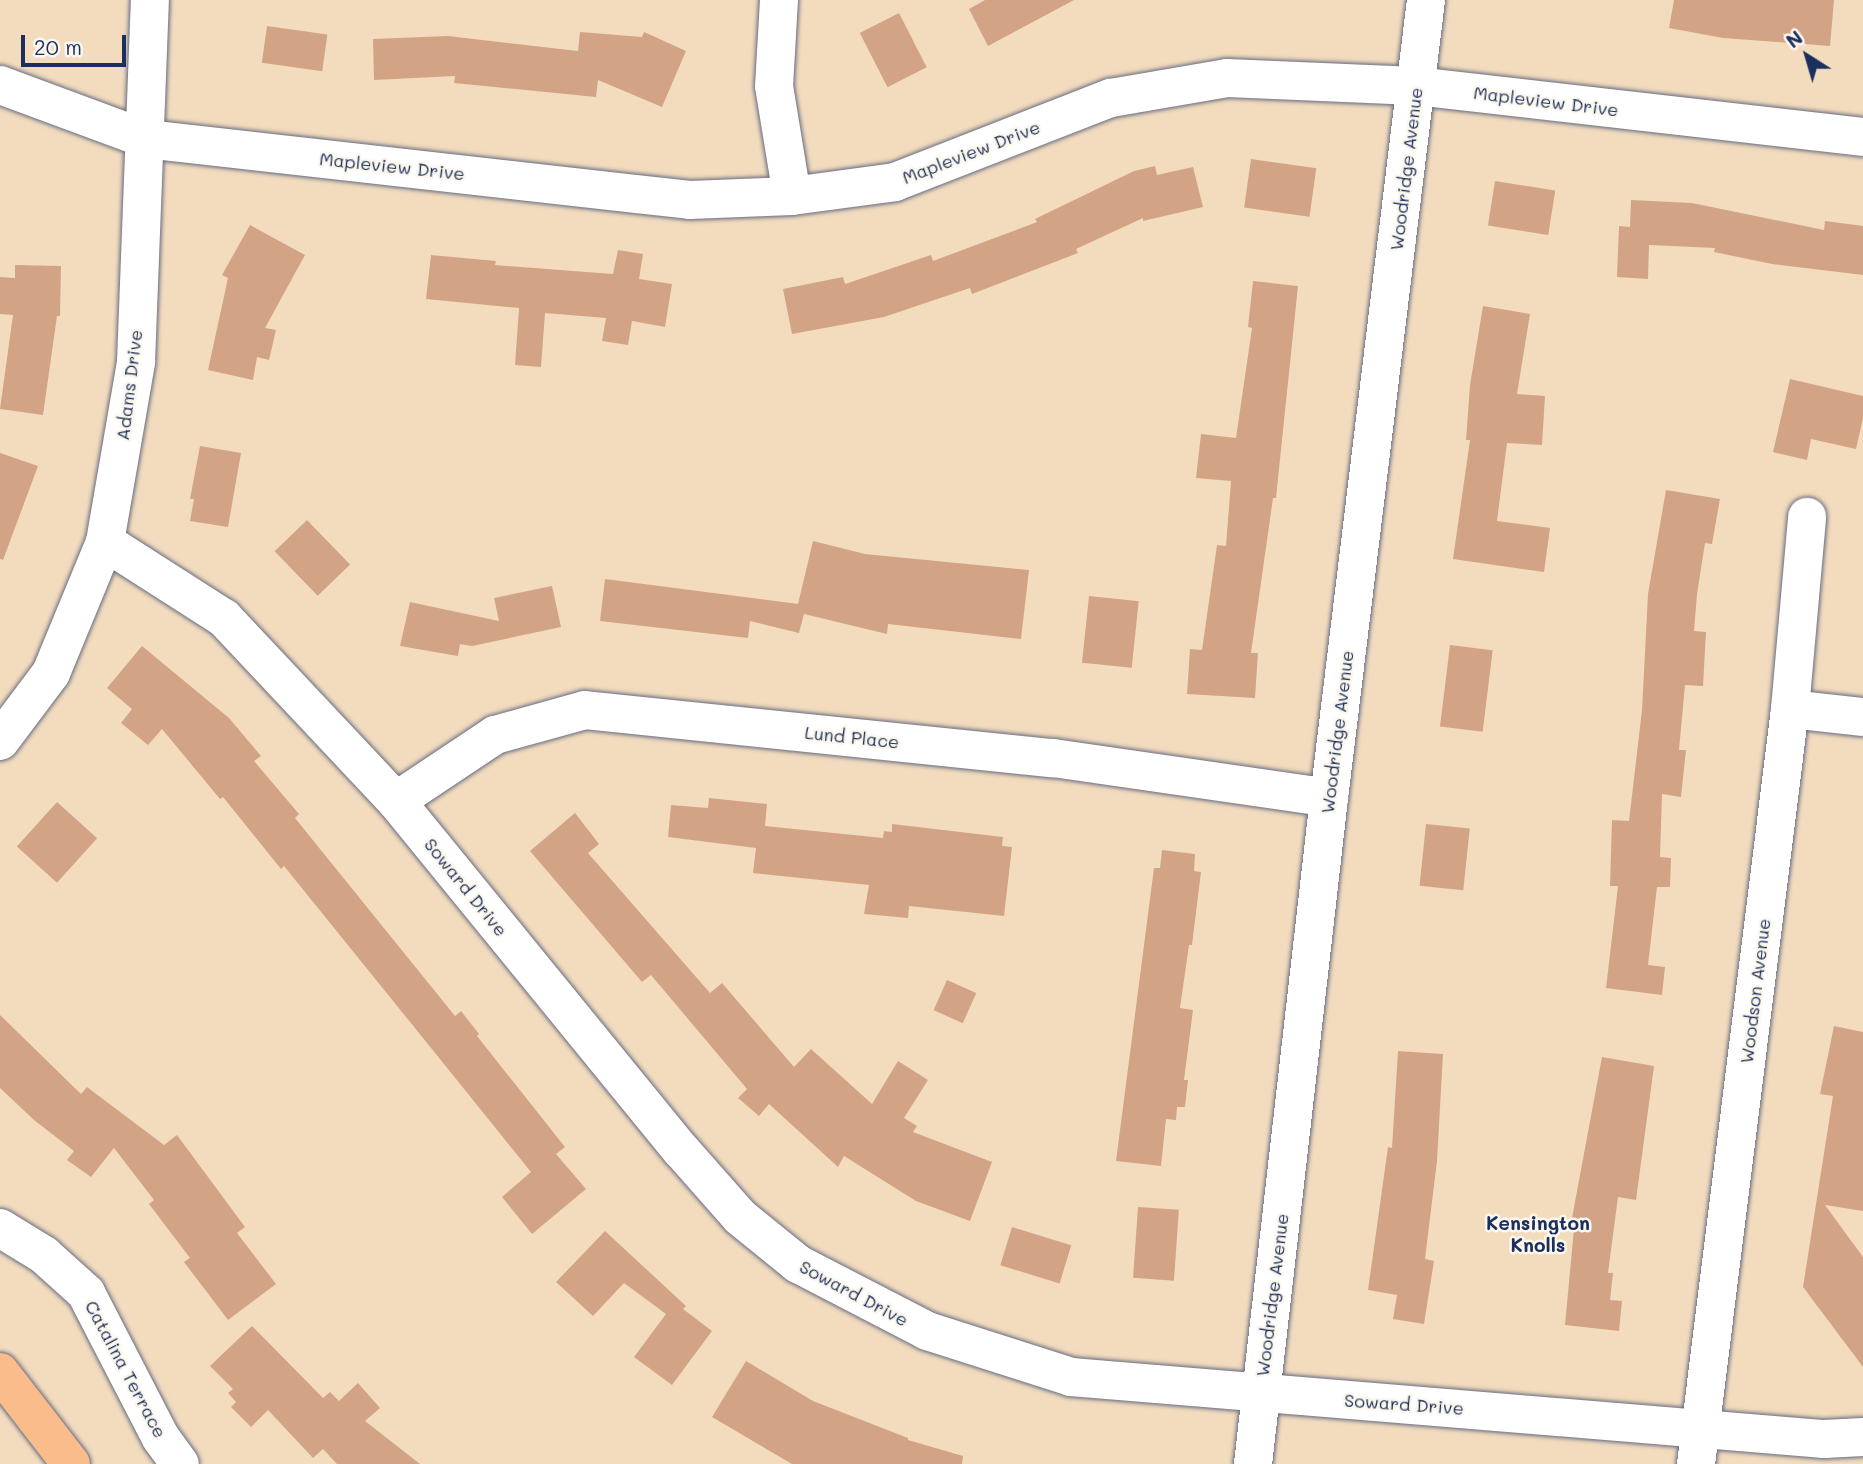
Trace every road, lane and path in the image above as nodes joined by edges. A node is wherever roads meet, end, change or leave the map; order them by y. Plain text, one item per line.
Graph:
1 (150, 0) edge
2 (779, 0) edge
3 (1426, 0) edge
4 (0, 85) edge
5 (1416, 86) junction
6 (1863, 137) edge
7 (146, 139) junction
8 (792, 196) junction
9 (1807, 517) dead end
10 (105, 542) junction
11 (1790, 709) junction
12 (1863, 717) edge
13 (0, 741) edge
14 (1329, 799) junction
15 (396, 801) junction
16 (0, 1228) edge
17 (0, 1372) edge
18 (1261, 1393) junction
19 (1702, 1427) junction
20 (1863, 1437) edge
21 (71, 1464) edge
22 (180, 1464) edge
23 (1253, 1464) edge
24 (1696, 1464) edge

1 - 7 street, Adams Drive
2 - 8 street
3 - 5 street, Woodridge Avenue
4 - 7 street, Mapleview Drive
5 - 6 street, Mapleview Drive
5 - 8 street, Mapleview Drive
5 - 14 street, Woodridge Avenue
7 - 8 street, Mapleview Drive
7 - 10 street, Adams Drive
9 - 11 street, Woodson Avenue
10 - 13 street, Adams Drive
10 - 15 street, Soward Drive
11 - 12 street
11 - 19 street, Woodson Avenue
14 - 15 street, Lund Place
14 - 18 street, Woodridge Avenue
15 - 18 street, Soward Drive
16 - 22 street, Catalina Terrace
17 - 21 main road
18 - 19 street, Soward Drive
18 - 23 street, Woodridge Avenue
19 - 20 street, Soward Drive
19 - 24 street, Woodson Avenue

